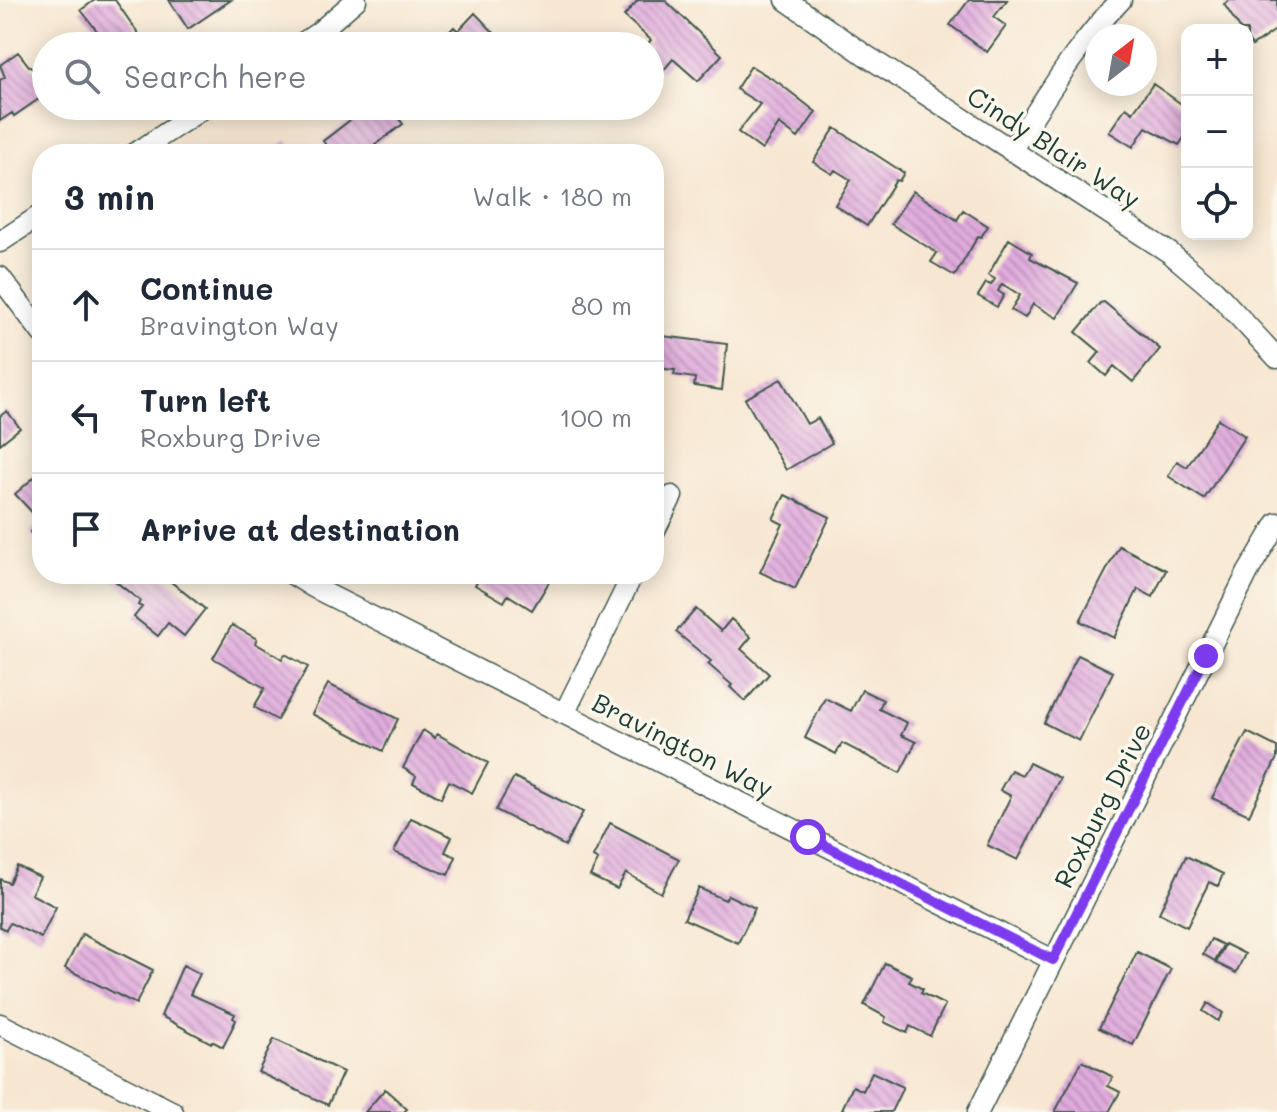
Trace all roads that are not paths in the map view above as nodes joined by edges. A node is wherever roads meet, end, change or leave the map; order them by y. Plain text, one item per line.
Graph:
1 (356, 0) edge
2 (786, 0) edge
3 (1121, 0) edge
4 (319, 32) edge
5 (186, 120) edge
6 (149, 144) edge
7 (1011, 151) junction
8 (32, 221) edge
9 (0, 242) edge
10 (0, 277) edge
11 (32, 320) edge
12 (1277, 358) edge
13 (672, 496) dead end
14 (664, 512) edge
15 (1277, 523) edge
16 (308, 584) edge
17 (628, 584) edge
18 (564, 714) junction
19 (1053, 960) junction
20 (0, 1024) edge
21 (173, 1112) edge
22 (978, 1112) edge

1 - 4 street
2 - 7 street, Cindy Blair Way
3 - 7 street
5 - 6 street
7 - 12 street, Cindy Blair Way
8 - 9 street
10 - 11 street
13 - 14 street
15 - 19 street, Roxburg Drive
16 - 18 street, Bravington Way
17 - 18 street
18 - 19 street, Bravington Way
19 - 22 street, Roxburg Drive
20 - 21 street

